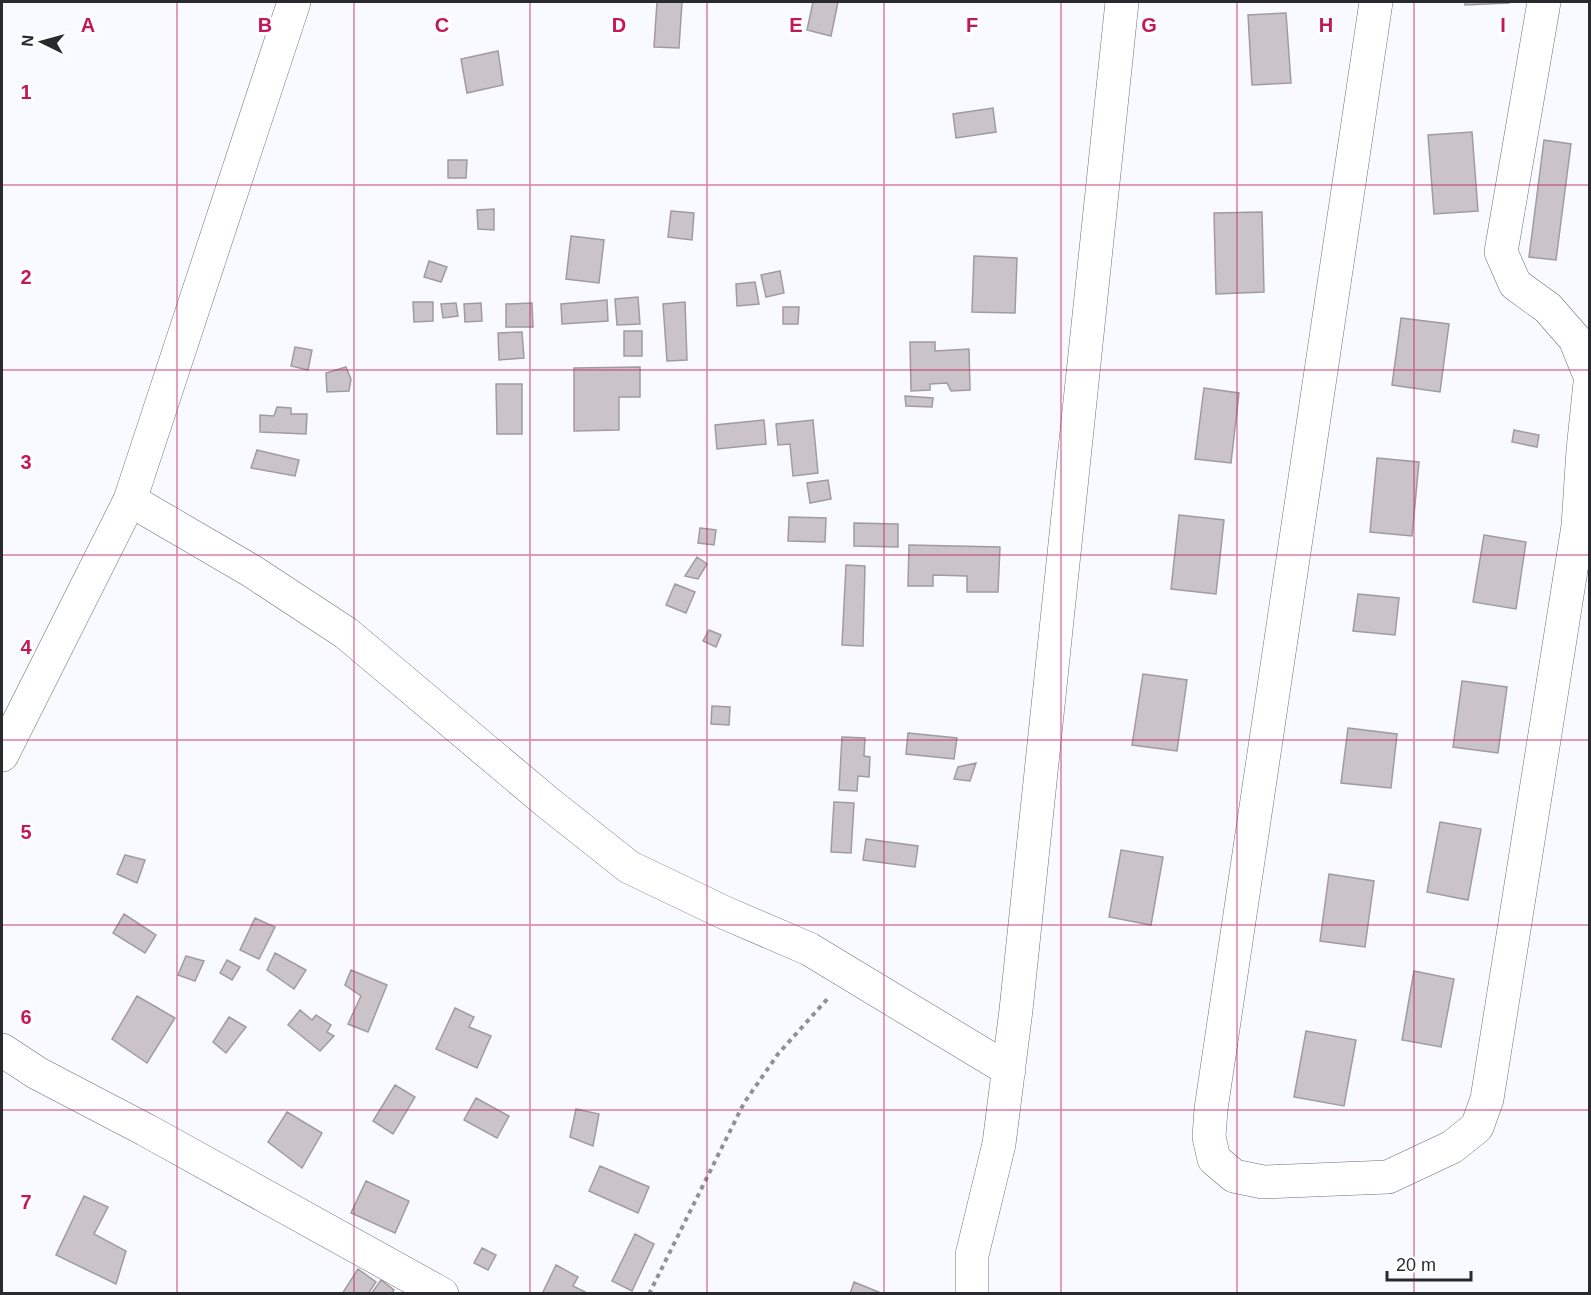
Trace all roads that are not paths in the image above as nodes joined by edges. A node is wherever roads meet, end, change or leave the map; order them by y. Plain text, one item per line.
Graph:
1 (294, 2) edge
2 (1122, 2) edge
3 (1376, 2) edge
4 (1544, 2) edge
5 (1582, 340) edge
6 (1590, 376) edge
7 (1590, 383) edge
8 (130, 500) junction
9 (2, 755) edge
10 (2, 1050) edge
11 (1009, 1070) junction
12 (442, 1293) edge
13 (972, 1293) edge

1 - 8 street
2 - 11 street
3 - 7 street
4 - 5 street
5 - 6 street
8 - 9 street
8 - 11 street
10 - 12 street
11 - 13 street

